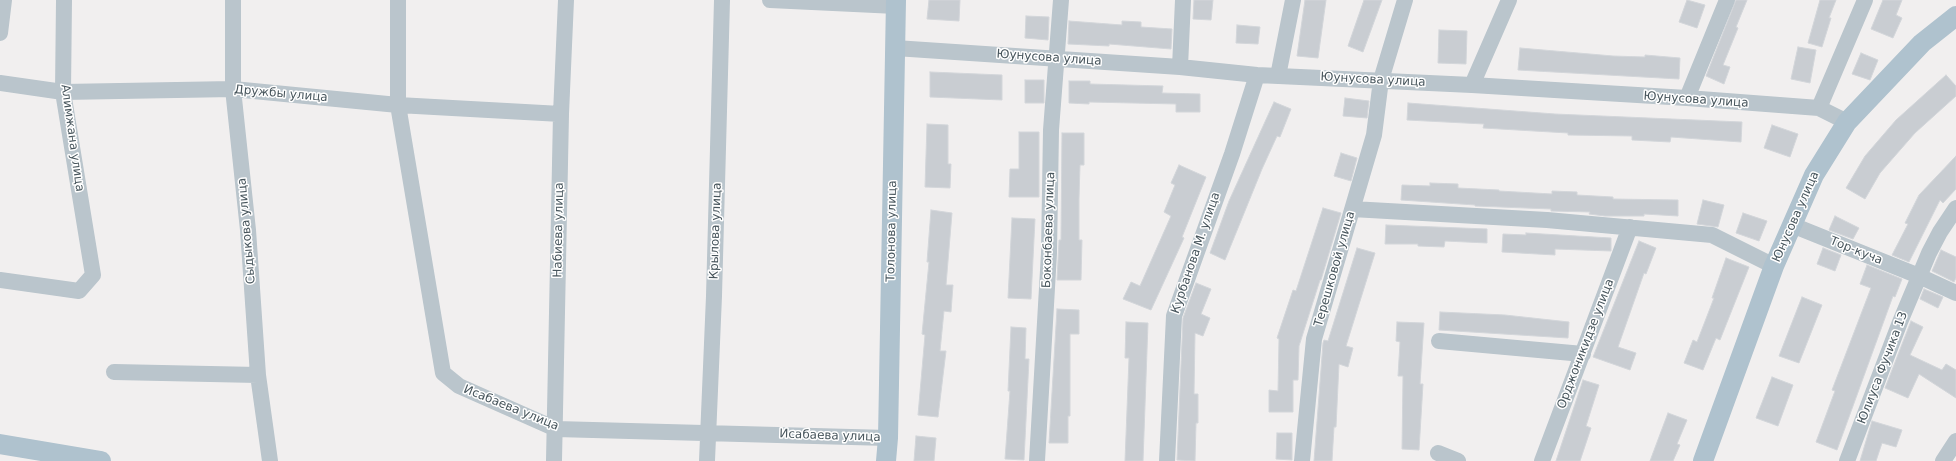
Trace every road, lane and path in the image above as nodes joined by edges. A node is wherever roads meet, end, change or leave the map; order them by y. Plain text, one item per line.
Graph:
1 (4, 0) edge
2 (64, 0) edge
3 (233, 0) edge
4 (398, 0) edge
5 (566, 0) edge
6 (722, 0) edge
7 (770, 0) edge
8 (1061, 0) edge
9 (1184, 0) edge
10 (1293, 0) edge
11 (1405, 0) edge
12 (1509, 0) edge
13 (1727, 0) edge
14 (1865, 0) edge
15 (896, 3) edge
16 (1956, 16) edge
17 (0, 33) edge
18 (895, 48) junction
19 (1057, 59) junction
20 (1180, 67) junction
21 (1256, 75) junction
22 (1278, 76) junction
23 (1381, 80) junction
24 (0, 83) edge
25 (1472, 85) junction
26 (233, 89) junction
27 (63, 92) junction
28 (1687, 98) junction
29 (398, 105) junction
30 (1819, 108) junction
31 (561, 114) junction
32 (1847, 122) junction
33 (1956, 208) edge
34 (1352, 209) junction
35 (1792, 225) junction
36 (1630, 227) junction
37 (1774, 266) junction
38 (1919, 276) junction
39 (0, 280) edge
40 (1956, 293) edge
41 (1439, 341) dead end
42 (1583, 354) junction
43 (114, 372) dead end
44 (258, 375) junction
45 (556, 429) junction
46 (708, 432) junction
47 (888, 438) junction
48 (1956, 441) edge
49 (0, 444) edge
50 (1438, 453) dead end
51 (60, 457) edge
52 (102, 461) edge
53 (270, 461) edge
54 (554, 461) edge
55 (707, 461) edge
56 (886, 461) edge
57 (1037, 461) edge
58 (1167, 461) edge
59 (1302, 461) edge
60 (1458, 461) edge
61 (1542, 461) edge
62 (1703, 461) edge
63 (1847, 461) edge
64 (1943, 461) edge

1 - 17 street
2 - 27 street, Алимжана улица
3 - 26 street, Сыдыкова улица
4 - 29 street, Исабаева улица
5 - 31 street, Набиева улица
6 - 46 street, Крылова улица
7 - 15 street
8 - 19 street, Боконбаева улица
9 - 20 street
10 - 22 street
11 - 23 street, Терешковой улица
12 - 25 street
13 - 28 street
14 - 30 street
15 - 18 main road, Толонова улица
16 - 32 main road, Юнусова улица
18 - 19 street, Юунусова улица
18 - 47 main road, Толонова улица
19 - 20 street, Юунусова улица
19 - 57 street, Боконбаева улица
20 - 21 street, Юунусова улица
21 - 22 street, Юунусова улица
21 - 58 street, Курбанова М. улица
22 - 23 street, Юунусова улица
23 - 25 street, Юунусова улица
23 - 34 street, Терешковой улица
24 - 27 street, Дружбы улица
25 - 28 street, Юунусова улица
26 - 27 street, Дружбы улица
26 - 29 street, Дружбы улица
26 - 44 street, Сыдыкова улица
27 - 39 street, Алимжана улица
28 - 30 street, Юунусова улица
29 - 31 street, Дружбы улица
29 - 45 street, Исабаева улица
30 - 32 street, Юунусова улица
31 - 45 street, Набиева улица
32 - 35 main road, Юнусова улица
33 - 38 street, Юлиуса Фучика 13
34 - 36 street
34 - 59 street, Терешковой улица
35 - 37 main road, Юнусова улица
35 - 38 street, Тор-куча
36 - 37 street
36 - 42 street, Орджоникидзе улица
37 - 62 main road, Юнусова улица
38 - 40 street, Тор-куча
38 - 63 street, Юлиуса Фучика 13
41 - 42 street
42 - 61 street, Орджоникидзе улица
43 - 44 street
44 - 53 street, Сыдыкова улица
45 - 46 street, Исабаева улица
45 - 54 street, Набиева улица
46 - 47 street, Исабаева улица
46 - 55 street, Крылова улица
47 - 56 main road, Толонова улица
48 - 64 street
49 - 51 main road
50 - 60 street
51 - 52 main road

